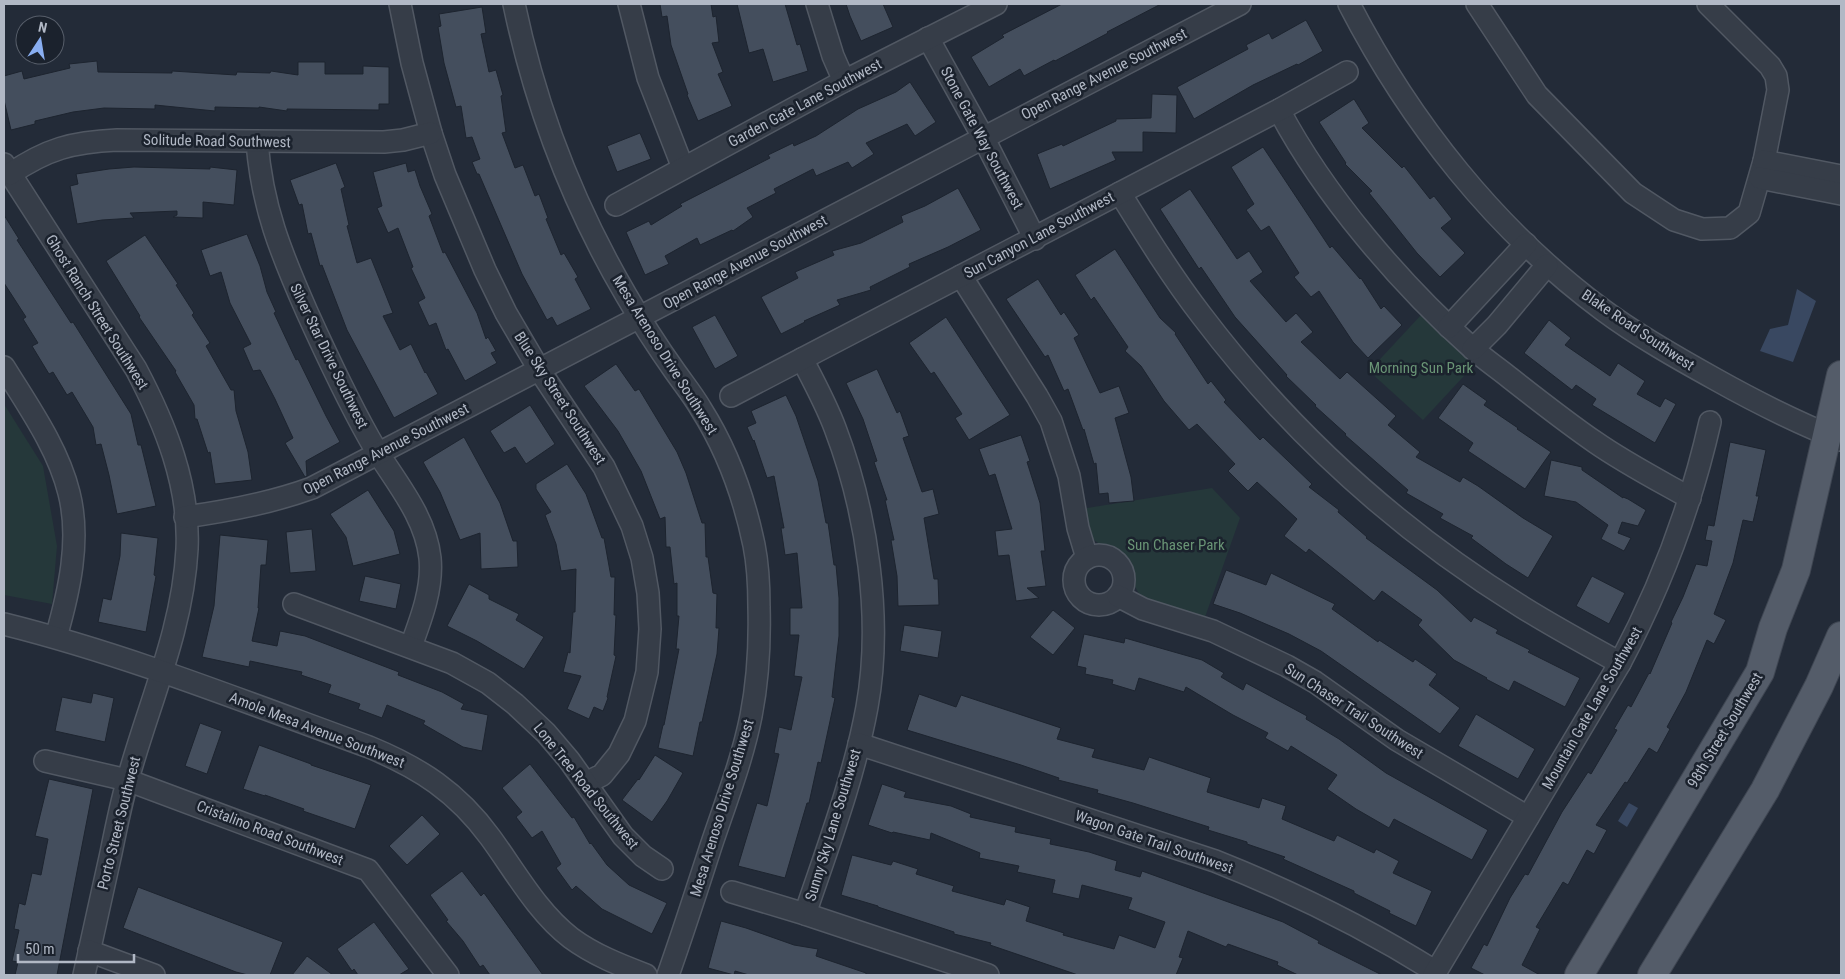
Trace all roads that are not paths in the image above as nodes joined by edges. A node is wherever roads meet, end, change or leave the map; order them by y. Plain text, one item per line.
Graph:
1 (400, 4) edge
2 (514, 4) edge
3 (629, 4) edge
4 (817, 4) edge
5 (996, 4) edge
6 (1240, 4) edge
7 (1349, 4) edge
8 (1477, 4) edge
9 (1708, 4) edge
10 (928, 38) junction
11 (1347, 72) dead end
12 (844, 81) junction
13 (1279, 110) junction
14 (431, 133) junction
15 (983, 137) junction
16 (257, 142) junction
17 (684, 168) junction
18 (7, 169) edge
19 (1762, 170) junction
20 (1836, 184) edge
21 (1120, 193) junction
22 (616, 205) dead end
23 (1035, 239) junction
24 (1526, 244) junction
25 (1548, 265) junction
26 (961, 276) junction
27 (1485, 288) junction
28 (1510, 309) junction
29 (640, 318) junction
30 (1449, 326) junction
31 (1473, 349) junction
32 (802, 360) junction
33 (4, 367) edge
34 (540, 371) junction
35 (1841, 375) edge
36 (731, 396) dead end
37 (1710, 422) dead end
38 (1835, 437) edge
39 (378, 454) junction
40 (1690, 498) junction
41 (186, 517) junction
42 (1087, 558) junction
43 (1118, 596) junction
44 (294, 604) dead end
45 (4, 624) edge
46 (1841, 636) edge
47 (56, 637) junction
48 (411, 646) junction
49 (1620, 663) junction
50 (162, 672) junction
51 (859, 744) junction
52 (45, 761) dead end
53 (127, 780) junction
54 (586, 783) junction
55 (1528, 817) junction
56 (662, 869) dead end
57 (732, 892) dead end
58 (805, 914) junction
59 (90, 951) junction
60 (1435, 974) edge
61 (84, 975) edge
62 (154, 975) edge
63 (448, 975) edge
64 (646, 975) edge
65 (668, 975) edge
66 (988, 975) edge
67 (1579, 975) edge
68 (1652, 975) edge

1 - 14 street, Blue Sky Street Southwest
2 - 29 street, Mesa Arenoso Drive Southwest
3 - 17 street
4 - 12 street
5 - 10 street, Garden Gate Lane Southwest
6 - 15 street, Open Range Avenue Southwest
7 - 24 street, Blake Road Southwest
8 - 19 street
9 - 19 street
10 - 12 street, Garden Gate Lane Southwest
10 - 15 street, Stone Gate Way Southwest
11 - 13 street, Sun Canyon Lane Southwest
12 - 17 street, Garden Gate Lane Southwest
13 - 21 street, Sun Canyon Lane Southwest
13 - 30 street
14 - 16 street, Solitude Road Southwest
14 - 34 street, Blue Sky Street Southwest
15 - 23 street, Stone Gate Way Southwest
15 - 29 street, Open Range Avenue Southwest
16 - 18 street, Solitude Road Southwest
16 - 39 street, Silver Star Drive Southwest
17 - 22 street, Garden Gate Lane Southwest
18 - 41 street, Ghost Ranch Street Southwest
19 - 20 street
21 - 23 street, Sun Canyon Lane Southwest
21 - 49 street
23 - 26 street, Sun Canyon Lane Southwest
24 - 25 street, Blake Road Southwest
24 - 27 street
25 - 28 street
25 - 38 street, Blake Road Southwest
26 - 32 street, Sun Canyon Lane Southwest
26 - 42 street
27 - 28 street
27 - 30 street
28 - 31 street
29 - 34 street, Open Range Avenue Southwest
29 - 65 street, Mesa Arenoso Drive Southwest
30 - 31 street
31 - 40 street
32 - 36 street, Sun Canyon Lane Southwest
32 - 51 street, Sunny Sky Lane Southwest
33 - 47 street
34 - 39 street, Open Range Avenue Southwest
34 - 54 street, Blue Sky Street Southwest
35 - 38 main road, 98th Street Southwest
37 - 40 street, Mountain Gate Lane Southwest
38 - 67 main road, 98th Street Southwest
39 - 41 street, Open Range Avenue Southwest
39 - 48 street, Silver Star Drive Southwest
40 - 49 street, Mountain Gate Lane Southwest
41 - 50 street, Ghost Ranch Street Southwest
42 - 43 street
42 - 43 street
43 - 55 street, Sun Chaser Trail Southwest
44 - 48 street, Lone Tree Road Southwest
45 - 47 street, Amole Mesa Avenue Southwest
46 - 68 main road
47 - 50 street, Amole Mesa Avenue Southwest
48 - 54 street, Lone Tree Road Southwest
49 - 55 street, Mountain Gate Lane Southwest
50 - 53 street, Porto Street Southwest
50 - 64 street, Amole Mesa Avenue Southwest
51 - 58 street, Sunny Sky Lane Southwest
51 - 60 street, Wagon Gate Trail Southwest
52 - 53 street, Cristalino Road Southwest
53 - 59 street, Porto Street Southwest
53 - 63 street, Cristalino Road Southwest
54 - 56 street, Lone Tree Road Southwest
55 - 60 street, Mountain Gate Lane Southwest
57 - 58 street
58 - 66 street
59 - 61 street, Porto Street Southwest
59 - 62 street

